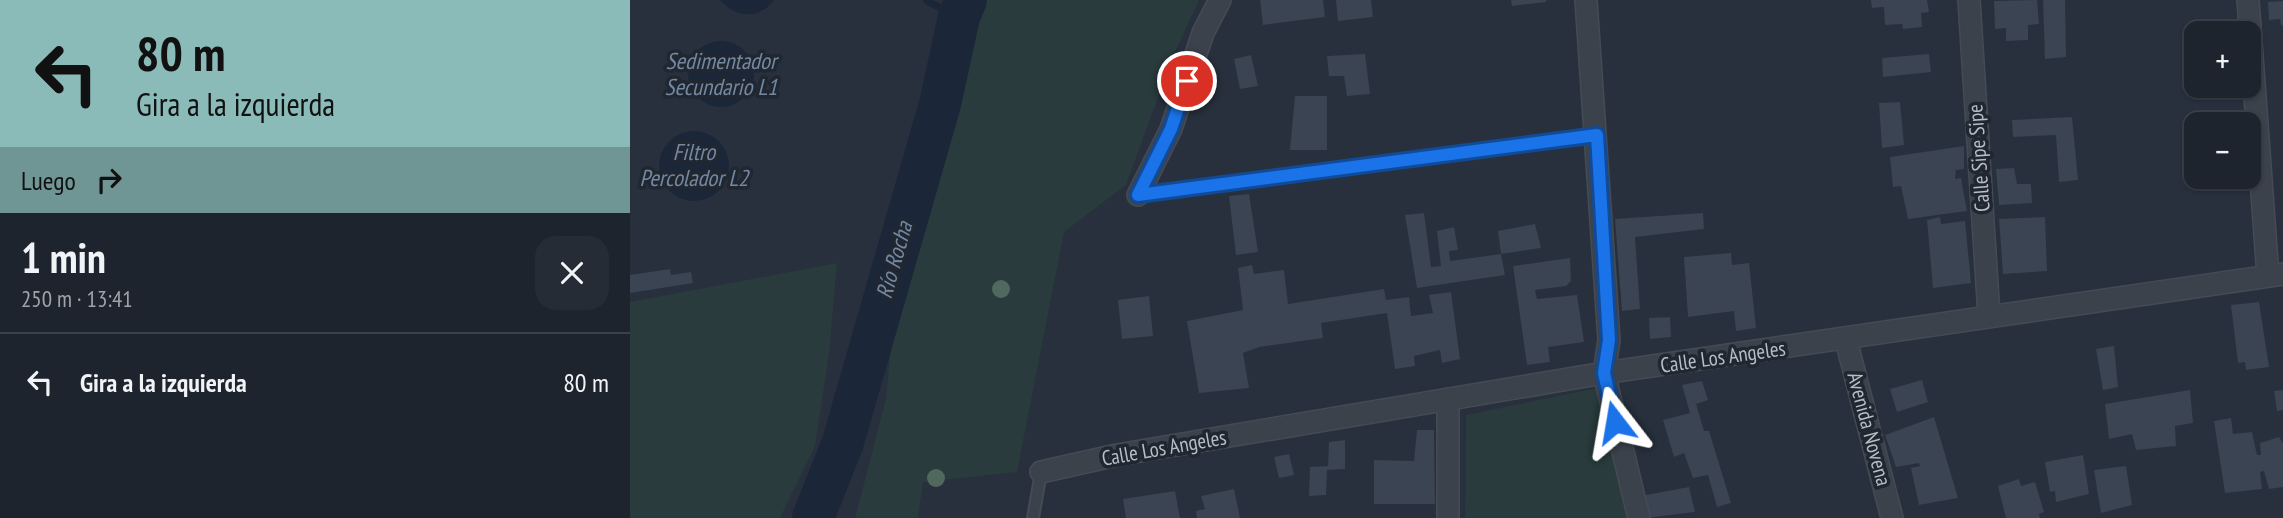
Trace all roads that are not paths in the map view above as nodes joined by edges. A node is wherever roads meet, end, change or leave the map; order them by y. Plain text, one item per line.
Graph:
1 (1220, 0) edge
2 (1586, 0) edge
3 (1969, 0) edge
4 (2248, 0) edge
5 (1597, 135) junction
6 (1138, 195) joint
7 (2275, 275) edge
8 (1989, 316) junction
9 (1846, 340) junction
10 (1604, 373) junction
11 (1448, 399) junction
12 (1041, 472) joint
13 (1033, 518) edge
14 (1448, 518) edge
15 (1639, 518) edge
16 (1892, 518) edge

1 - 6 street
2 - 5 street
3 - 8 street, Calle Sipe Sipe
4 - 7 street
5 - 6 lane
5 - 10 street
7 - 8 street, Calle Los Angeles
8 - 9 street, Calle Los Angeles
9 - 10 street, Calle Los Angeles
9 - 16 street, Avenida Novena
10 - 11 street, Calle Los Angeles
10 - 15 street
11 - 12 street, Calle Los Angeles
11 - 14 street
12 - 13 lane

